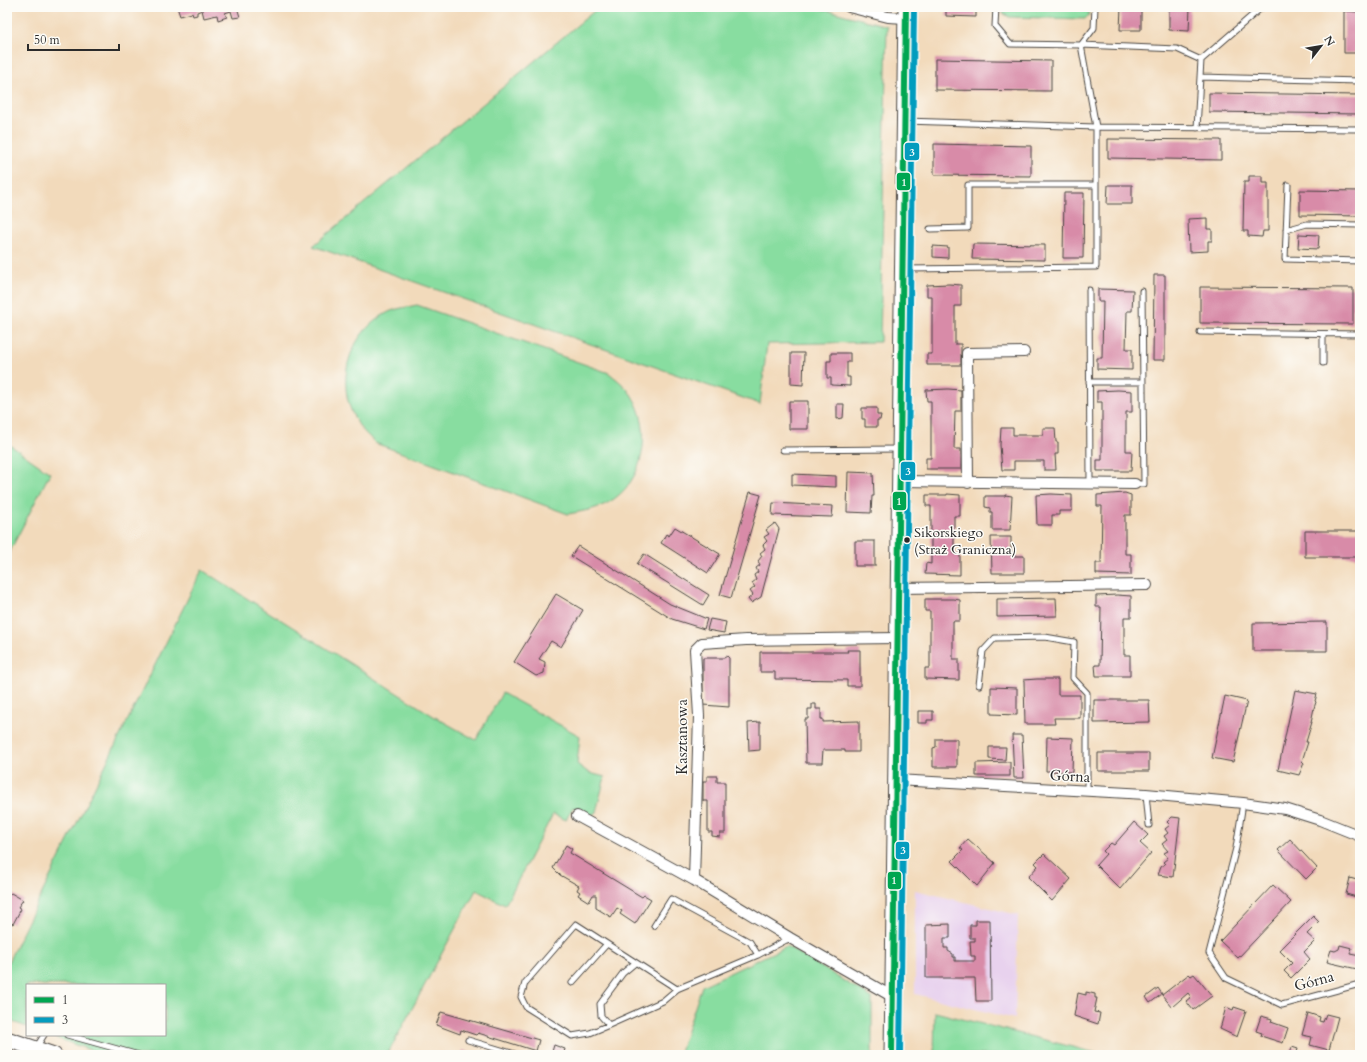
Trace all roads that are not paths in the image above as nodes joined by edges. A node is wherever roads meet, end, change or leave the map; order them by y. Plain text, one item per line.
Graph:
1 (849, 7) edge
2 (996, 7) edge
3 (1095, 7) edge
4 (1262, 7) edge
5 (906, 13) edge
6 (1081, 45) junction
7 (1201, 60) junction
8 (1200, 77) junction
9 (1360, 81) edge
10 (905, 121) junction
11 (1096, 127) junction
12 (1197, 128) junction
13 (1360, 129) edge
14 (1096, 185) junction
15 (1288, 185) dead end
16 (1360, 225) edge
17 (930, 228) dead end
18 (1286, 230) junction
19 (1360, 261) edge
20 (903, 269) junction
21 (1088, 290) dead end
22 (1142, 291) dead end
23 (1200, 332) dead end
24 (1323, 334) junction
25 (1360, 334) edge
26 (1024, 352) dead end
27 (1323, 363) dead end
28 (1089, 382) junction
29 (1142, 382) junction
30 (900, 449) junction
31 (783, 450) dead end
32 (899, 481) junction
33 (968, 483) junction
34 (1090, 484) junction
35 (1135, 484) joint
36 (1147, 585) dead end
37 (898, 588) junction
38 (897, 638) junction
39 (979, 685) dead end
40 (896, 780) junction
41 (1087, 792) junction
42 (1146, 794) junction
43 (1243, 803) junction
44 (577, 816) dead end
45 (1149, 825) dead end
46 (1360, 836) edge
47 (694, 880) junction
48 (654, 926) dead end
49 (790, 938) junction
50 (606, 945) junction
51 (758, 954) junction
52 (635, 963) junction
53 (572, 983) dead end
54 (1360, 986) edge
55 (677, 988) junction
56 (893, 997) junction
57 (609, 1026) junction
58 (43, 1036) edge
59 (71, 1036) edge
60 (7, 1039) edge
61 (468, 1040) dead end
62 (36, 1049) junction
63 (54, 1055) edge
64 (138, 1055) edge
65 (518, 1055) edge
66 (892, 1055) edge

1 - 5 street
2 - 6 lane
3 - 6 lane
4 - 7 lane
5 - 10 main road
6 - 7 lane
6 - 11 lane
7 - 8 lane
8 - 9 lane
8 - 12 lane
10 - 11 lane
10 - 20 main road
11 - 12 lane
11 - 14 lane
12 - 13 lane
14 - 17 lane
14 - 20 lane
15 - 18 lane
16 - 18 lane
18 - 19 lane
20 - 30 main road
21 - 28 lane
22 - 29 lane
23 - 24 lane
24 - 25 lane
24 - 27 lane
26 - 33 street
28 - 29 lane
28 - 34 lane
29 - 35 lane
30 - 31 lane
30 - 32 main road
32 - 33 street
32 - 37 main road
33 - 34 street
34 - 35 street
36 - 37 street
37 - 38 main road
38 - 40 main road
38 - 47 street, Kasztanowa
39 - 41 lane
40 - 41 street, Górna
40 - 56 main road
41 - 42 street, Górna
42 - 43 street, Górna
42 - 45 lane
43 - 46 street, Górna
43 - 54 lane, Górna
44 - 47 street
47 - 49 street
48 - 51 lane
49 - 51 lane
49 - 56 street
50 - 52 lane
50 - 53 lane
50 - 57 lane
51 - 55 lane
52 - 55 lane
52 - 57 lane
55 - 57 lane
56 - 66 main road
58 - 62 lane
59 - 64 lane
60 - 62 main road
61 - 65 lane
62 - 63 main road

